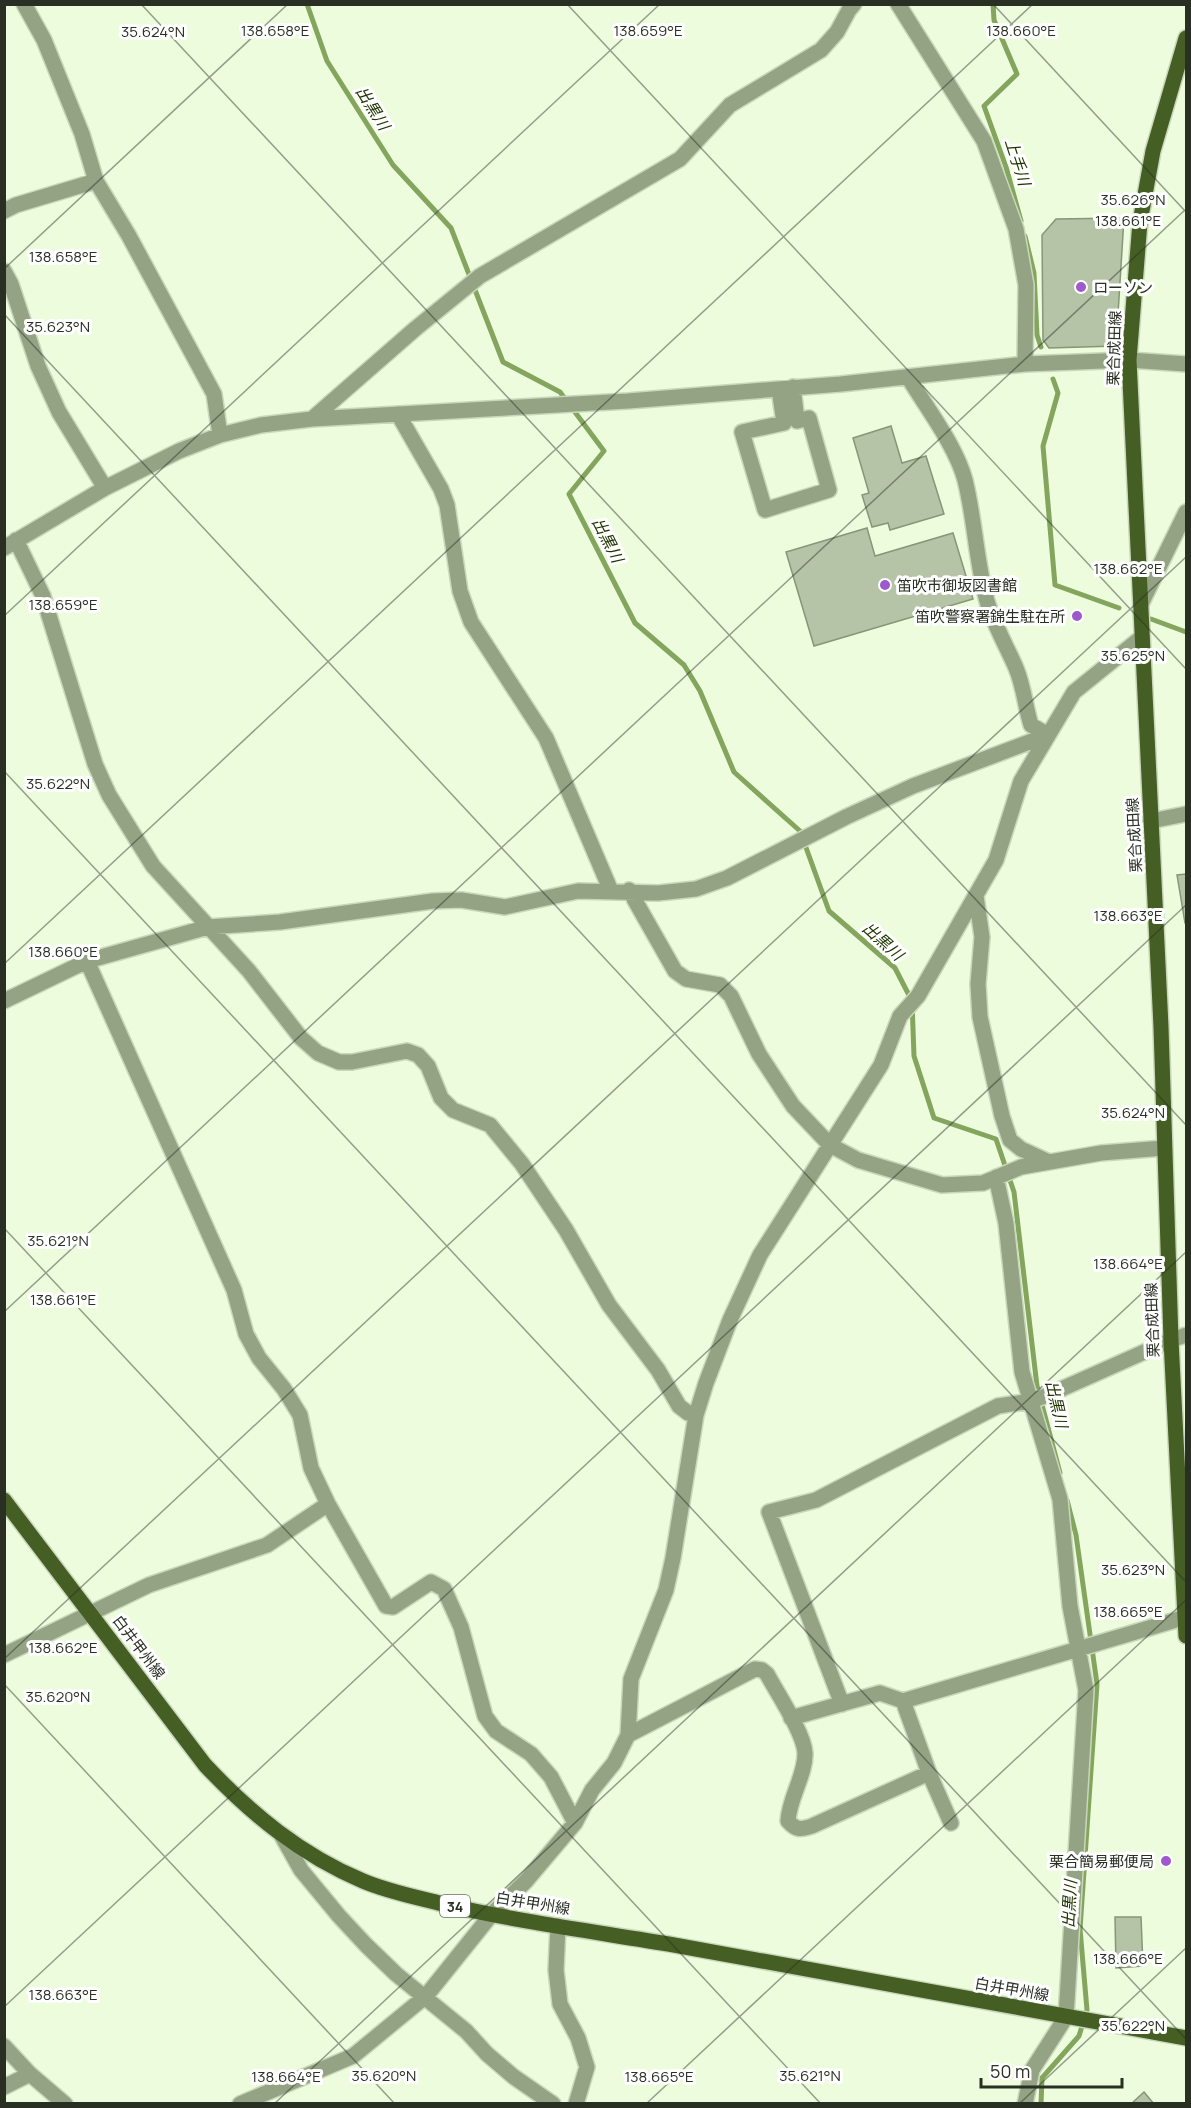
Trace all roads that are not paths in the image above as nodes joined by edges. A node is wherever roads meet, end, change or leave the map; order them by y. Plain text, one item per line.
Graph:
1 (24, 4) edge
2 (854, 4) edge
3 (898, 4) edge
4 (1186, 38) edge
5 (96, 181) junction
6 (4, 211) edge
7 (4, 271) edge
8 (1129, 360) junction
9 (1025, 364) junction
10 (1186, 364) edge
11 (908, 376) junction
12 (786, 388) junction
13 (398, 414) junction
14 (312, 419) junction
15 (220, 435) junction
16 (105, 488) junction
17 (1186, 512) edge
18 (10, 544) edge
19 (1141, 604) junction
20 (1142, 637) junction
21 (1048, 735) junction
22 (1186, 814) edge
23 (1151, 821) junction
24 (611, 891) junction
25 (629, 891) junction
26 (976, 896) junction
27 (208, 927) junction
28 (87, 961) junction
29 (4, 1001) edge
30 (830, 1144) junction
31 (1164, 1148) junction
32 (1049, 1162) junction
33 (996, 1177) junction
34 (1186, 1335) edge
35 (1171, 1340) junction
36 (1031, 1401) junction
37 (696, 1415) junction
38 (4, 1500) edge
39 (328, 1504) junction
40 (90, 1613) junction
41 (1186, 1617) edge
42 (1186, 1636) edge
43 (1079, 1648) junction
44 (4, 1655) edge
45 (903, 1701) junction
46 (842, 1704) junction
47 (791, 1718) junction
48 (628, 1735) junction
49 (929, 1773) junction
50 (575, 1822) junction
51 (951, 1823) dead end
52 (282, 1836) junction
53 (491, 1915) junction
54 (558, 1926) junction
55 (426, 1996) junction
56 (1068, 2017) junction
57 (1186, 2037) edge
58 (4, 2046) edge
59 (30, 2074) junction
60 (4, 2087) edge
61 (548, 2102) edge
62 (65, 2103) edge
63 (240, 2103) edge
64 (576, 2103) edge
65 (1025, 2103) edge

1 - 5 street
2 - 14 street
3 - 9 street
4 - 8 main road, 栗合成田線
5 - 6 street
5 - 15 street
7 - 16 street
8 - 9 street
8 - 10 street
8 - 19 main road, 栗合成田線
9 - 11 street
11 - 12 street
11 - 21 street
12 - 12 street
12 - 13 street
13 - 14 street
13 - 24 street
14 - 15 street
15 - 16 street
16 - 18 street
17 - 19 street
18 - 27 street
19 - 20 main road, 栗合成田線
20 - 21 street
20 - 23 main road, 栗合成田線
21 - 25 street
21 - 26 street
22 - 23 street
23 - 31 main road, 栗合成田線
24 - 25 street
24 - 27 street
25 - 30 street
26 - 30 street
26 - 32 street
27 - 28 street
27 - 37 street
28 - 29 street
28 - 39 street
30 - 33 street
30 - 37 street
31 - 32 street
31 - 35 main road, 栗合成田線
32 - 33 street
33 - 36 street
34 - 35 street
35 - 36 street
35 - 41 main road, 栗合成田線
36 - 43 street
36 - 46 street
37 - 48 street
38 - 40 main road, 白井甲州線 / 34
39 - 40 street
39 - 50 street
40 - 44 street
40 - 52 main road, 白井甲州線 / 34
41 - 42 main road, 栗合成田線
41 - 43 street
43 - 45 street
43 - 56 street
45 - 46 street
45 - 49 street
46 - 47 street
47 - 48 street
47 - 49 street
48 - 50 street
49 - 51 street
50 - 53 street
52 - 53 main road, 白井甲州線 / 34
52 - 55 street
53 - 54 main road, 白井甲州線 / 34
53 - 55 street
54 - 56 main road, 白井甲州線 / 34
54 - 64 street
55 - 61 street
55 - 63 street
56 - 57 main road, 白井甲州線 / 34
56 - 65 street
58 - 59 street
59 - 60 street
59 - 62 street

